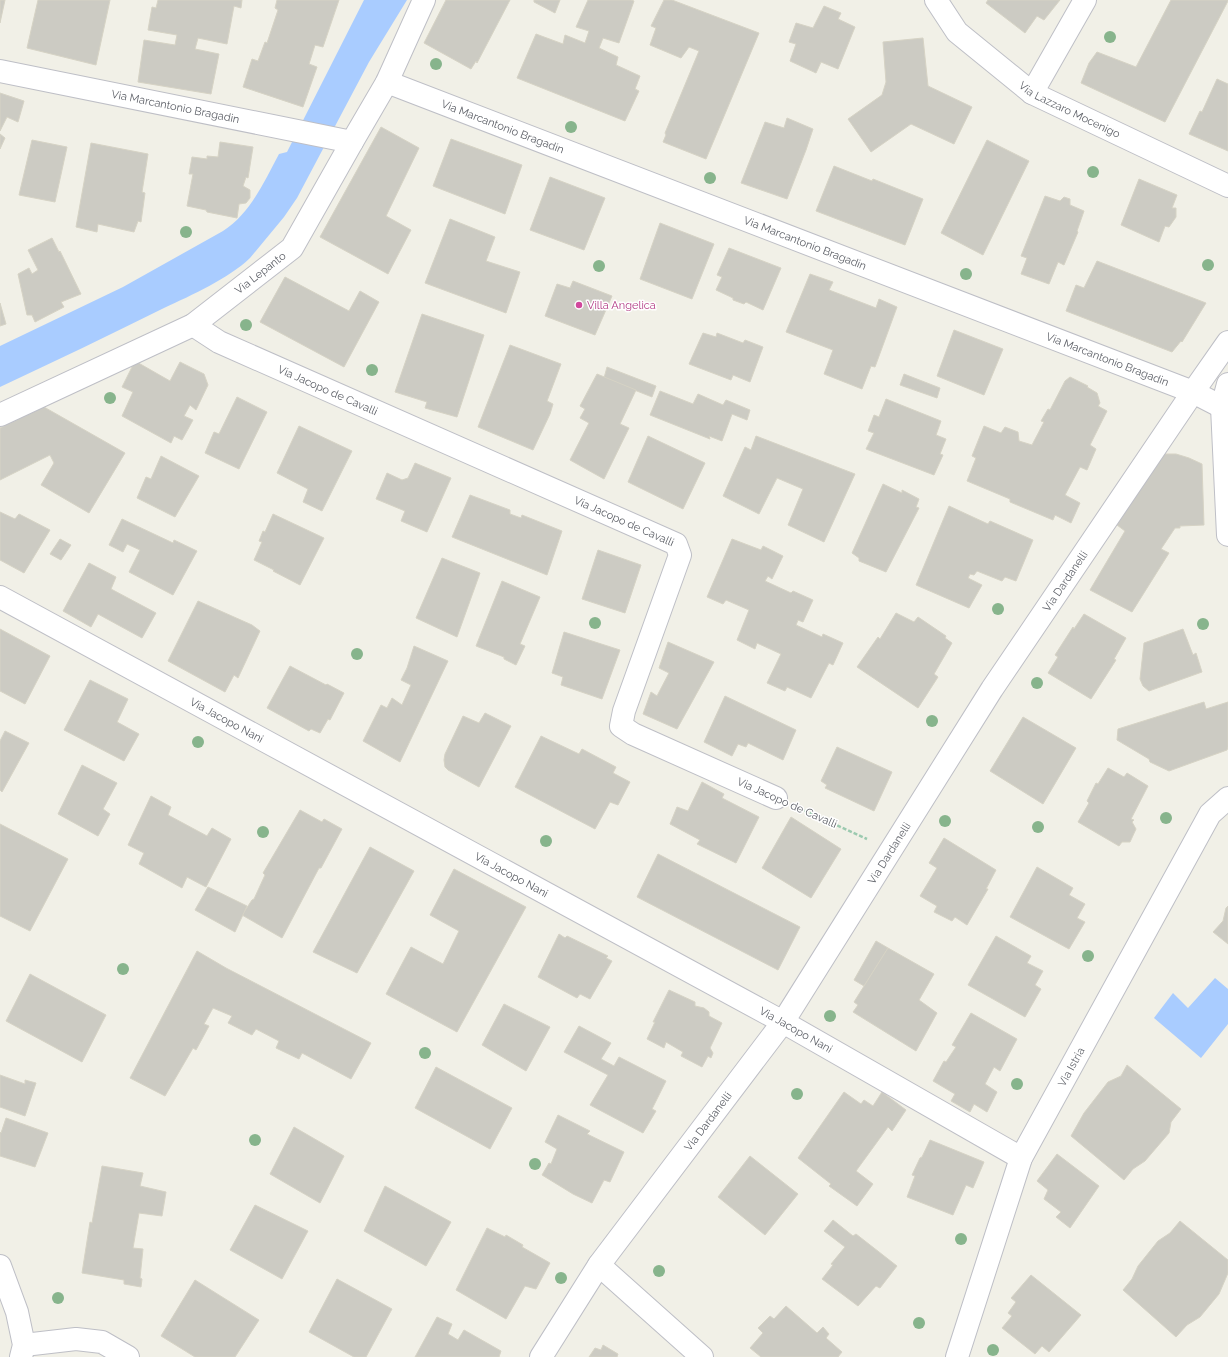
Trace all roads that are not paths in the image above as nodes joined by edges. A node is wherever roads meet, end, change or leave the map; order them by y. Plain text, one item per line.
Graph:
1 (424, 0) edge
2 (936, 0) edge
3 (1085, 0) edge
4 (0, 71) edge
5 (388, 82) junction
6 (1032, 93) junction
7 (342, 140) junction
8 (1228, 186) edge
9 (193, 325) junction
10 (1228, 342) edge
11 (1228, 384) edge
12 (1193, 392) junction
13 (1222, 407) junction
14 (0, 415) edge
15 (1228, 535) edge
16 (0, 597) edge
17 (776, 798) road end
18 (1228, 798) edge
19 (784, 1022) junction
20 (1020, 1158) junction
21 (599, 1265) junction
22 (0, 1266) edge
23 (23, 1351) edge
24 (128, 1357) edge
25 (541, 1357) edge
26 (702, 1357) edge
27 (957, 1357) edge

1 - 5 street, Via Lepanto
2 - 6 street, Via Lazzaro Mocenigo
3 - 6 street
4 - 7 street, Via Marcantonio Bragadin
5 - 7 street, Via Lepanto
5 - 12 street, Via Marcantonio Bragadin
6 - 8 street, Via Lazzaro Mocenigo
7 - 9 street, Via Lepanto
9 - 14 street, Via Lepanto
9 - 17 street, Via Jacopo de Cavalli
10 - 12 street, Via Dardanelli
11 - 13 street
12 - 13 street, Via Marcantonio Bragadin
12 - 19 street, Via Dardanelli
13 - 15 street
16 - 19 street, Via Jacopo Nani
18 - 20 street, Via Istria
19 - 20 street, Via Jacopo Nani
19 - 21 street, Via Dardanelli
20 - 27 street, Via Istria
21 - 25 street, Via Dardanelli
21 - 26 street
22 - 23 street
23 - 24 street

